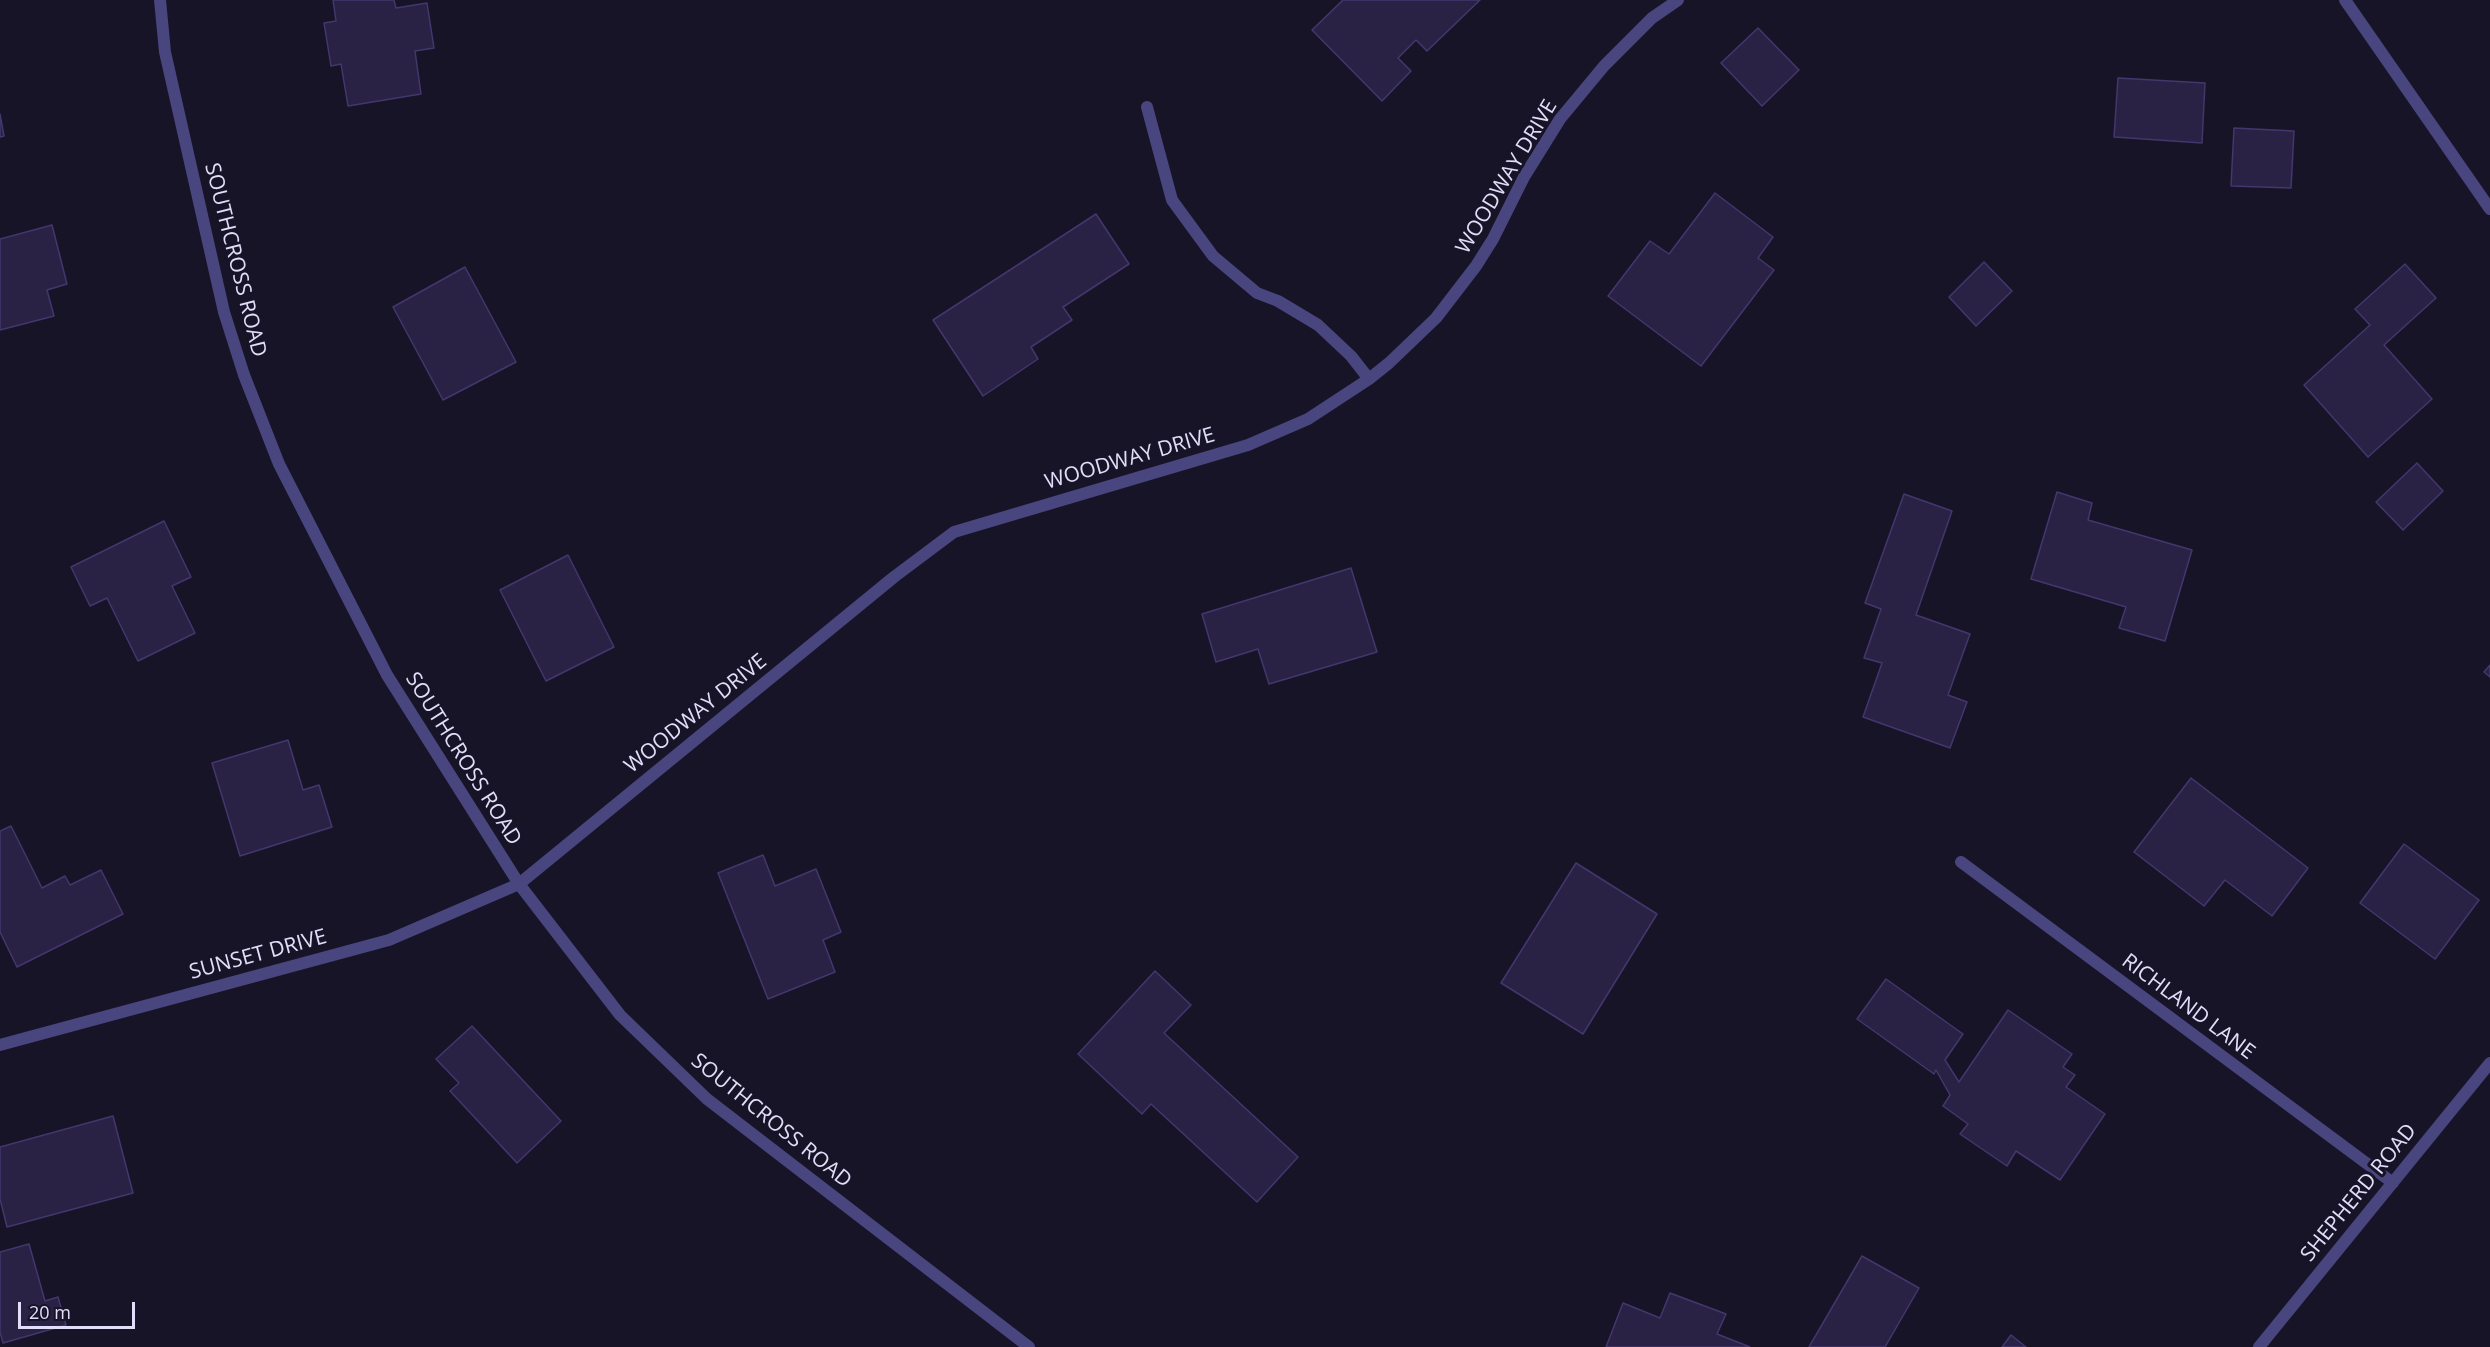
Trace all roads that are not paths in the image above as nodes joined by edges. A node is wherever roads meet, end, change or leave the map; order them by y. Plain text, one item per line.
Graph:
1 (160, 0) edge
2 (1678, 0) edge
3 (2345, 0) edge
4 (1147, 108) dead end
5 (2490, 208) edge
6 (1369, 379) junction
7 (1961, 862) dead end
8 (519, 884) junction
9 (0, 1045) edge
10 (2490, 1063) edge
11 (2392, 1183) junction
12 (1029, 1347) edge
13 (2259, 1347) edge

1 - 8 street, SOUTHCROSS ROAD
2 - 6 street, WOODWAY DRIVE
3 - 5 street
4 - 6 street
6 - 8 street, WOODWAY DRIVE
7 - 11 street, RICHLAND LANE
8 - 9 street, SUNSET DRIVE
8 - 12 street, SOUTHCROSS ROAD
10 - 11 street, SHEPHERD ROAD
11 - 13 street, SHEPHERD ROAD

